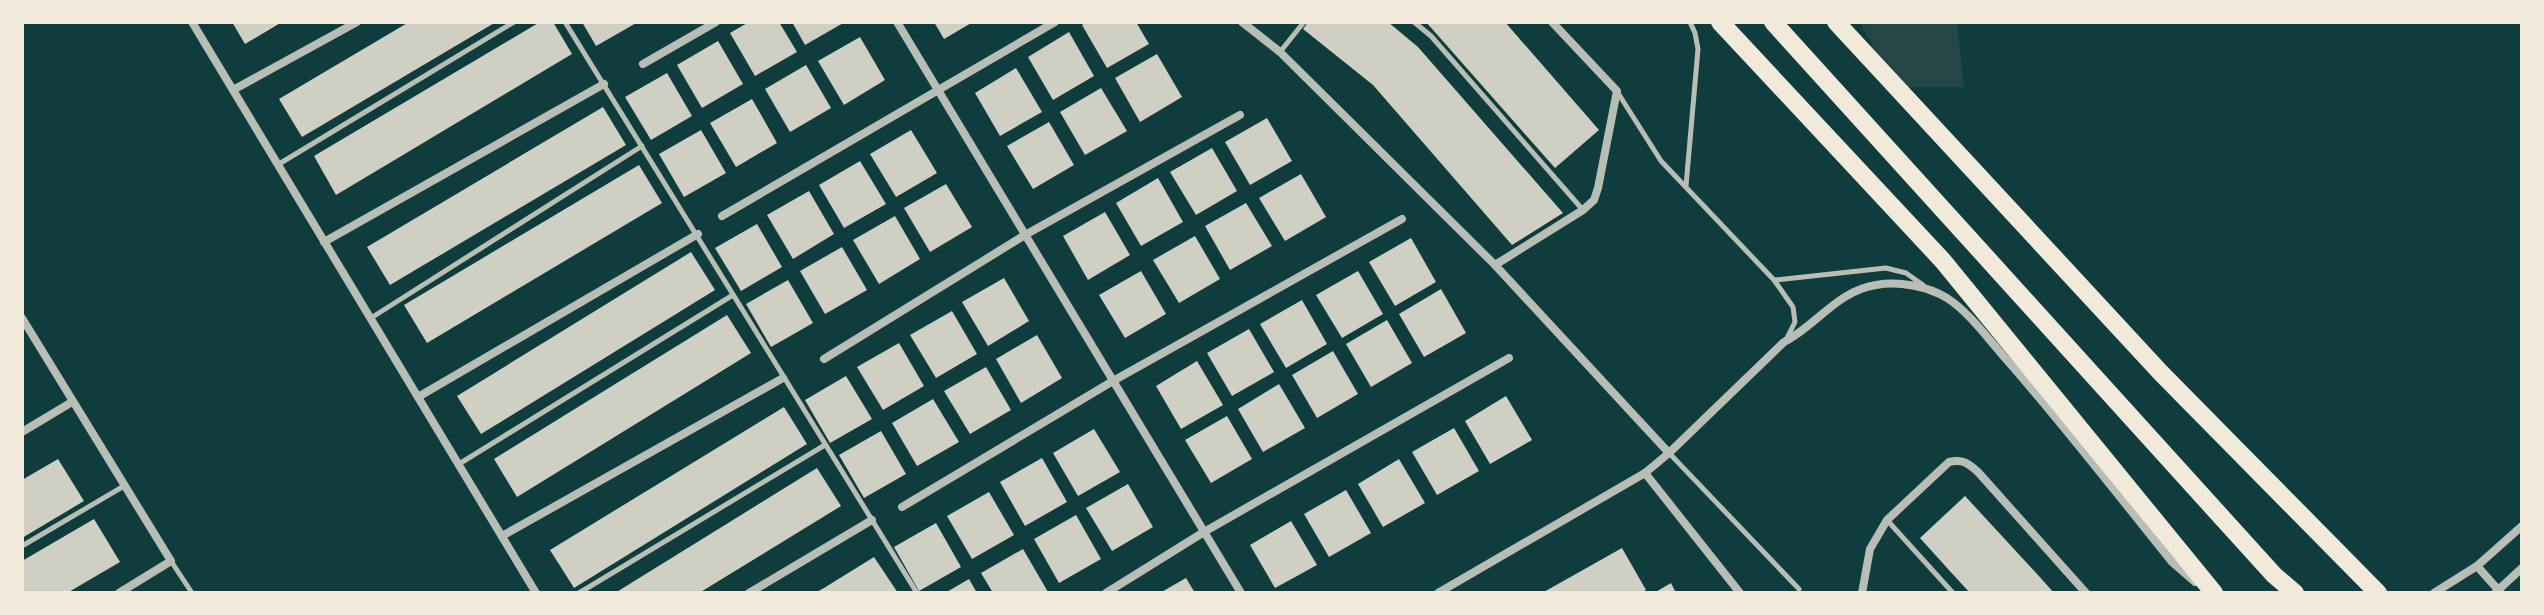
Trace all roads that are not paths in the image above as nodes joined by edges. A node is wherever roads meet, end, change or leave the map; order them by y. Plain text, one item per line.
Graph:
1 (192, 22) edge
2 (357, 22) edge
3 (514, 22) edge
4 (565, 22) edge
5 (716, 22) edge
6 (897, 22) edge
7 (1055, 22) edge
8 (1242, 22) edge
9 (1304, 22) edge
10 (1414, 22) edge
11 (1552, 22) edge
12 (1690, 22) edge
13 (1720, 22) edge
14 (1773, 22) edge
15 (1836, 22) edge
16 (1280, 52) junction
17 (643, 64) dead end
18 (604, 84) junction
19 (233, 90) junction
20 (938, 90) junction
21 (1617, 91) junction
22 (1240, 115) dead end
23 (642, 146) junction
24 (278, 165) junction
25 (1686, 187) junction
26 (1583, 210) junction
27 (722, 216) dead end
28 (1402, 219) dead end
29 (698, 234) junction
30 (1025, 235) junction
31 (324, 242) junction
32 (1495, 265) junction
33 (1774, 280) junction
34 (1930, 291) junction
35 (734, 295) junction
36 (22, 318) edge
37 (370, 318) junction
38 (1784, 342) junction
39 (1509, 358) dead end
40 (824, 359) dead end
41 (783, 378) junction
42 (1113, 381) junction
43 (418, 397) junction
44 (72, 402) junction
45 (22, 432) edge
46 (825, 445) junction
47 (1669, 453) junction
48 (459, 465) junction
49 (1645, 473) junction
50 (124, 486) junction
51 (902, 507) dead end
52 (872, 520) junction
53 (1887, 520) junction
54 (2522, 526) edge
55 (1204, 532) junction
56 (502, 536) junction
57 (22, 546) edge
58 (171, 561) junction
59 (2477, 566) junction
60 (2522, 568) edge
61 (1799, 589) dead end
62 (2379, 592) edge
63 (2498, 592) edge
64 (119, 593) edge
65 (192, 593) edge
66 (536, 593) edge
67 (579, 593) edge
68 (749, 593) edge
69 (917, 593) edge
70 (1106, 593) edge
71 (1241, 593) edge
72 (1438, 593) edge
73 (1740, 593) edge
74 (1862, 593) edge
75 (1953, 593) edge
76 (2086, 593) edge
77 (2208, 593) edge
78 (2214, 593) edge
79 (2295, 593) edge
80 (2434, 593) edge

1 - 19 street
2 - 19 street
3 - 24 lane
4 - 18 lane
5 - 17 street
6 - 20 street
7 - 20 street
8 - 16 street
9 - 16 lane
10 - 26 lane
11 - 21 street
12 - 25 lane
13 - 78 highway
14 - 79 highway
15 - 62 highway
16 - 32 street
18 - 23 lane
18 - 31 street
19 - 24 street
20 - 27 street
20 - 30 street
21 - 25 lane
21 - 26 street
22 - 30 street
23 - 29 lane
23 - 37 lane
24 - 31 street
25 - 33 lane
26 - 32 street
28 - 42 street
29 - 35 lane
29 - 43 street
30 - 40 street
30 - 42 street
31 - 37 street
32 - 47 street
33 - 34 lane
33 - 38 lane
34 - 38 street
34 - 77 street
35 - 41 lane
35 - 48 lane
36 - 44 street
37 - 43 street
38 - 47 street
39 - 55 street
41 - 46 lane
41 - 56 street
42 - 51 street
42 - 55 street
43 - 48 street
44 - 45 street
44 - 50 street
46 - 52 lane
46 - 67 lane
47 - 49 street
47 - 61 lane
48 - 56 street
49 - 72 street
49 - 73 street
50 - 57 lane
50 - 58 street
52 - 68 street
52 - 69 lane
53 - 74 street
53 - 75 lane
53 - 76 street
54 - 59 street
55 - 70 street
55 - 71 street
56 - 66 street
58 - 64 street
58 - 65 lane
59 - 63 street
59 - 80 street
60 - 63 street

